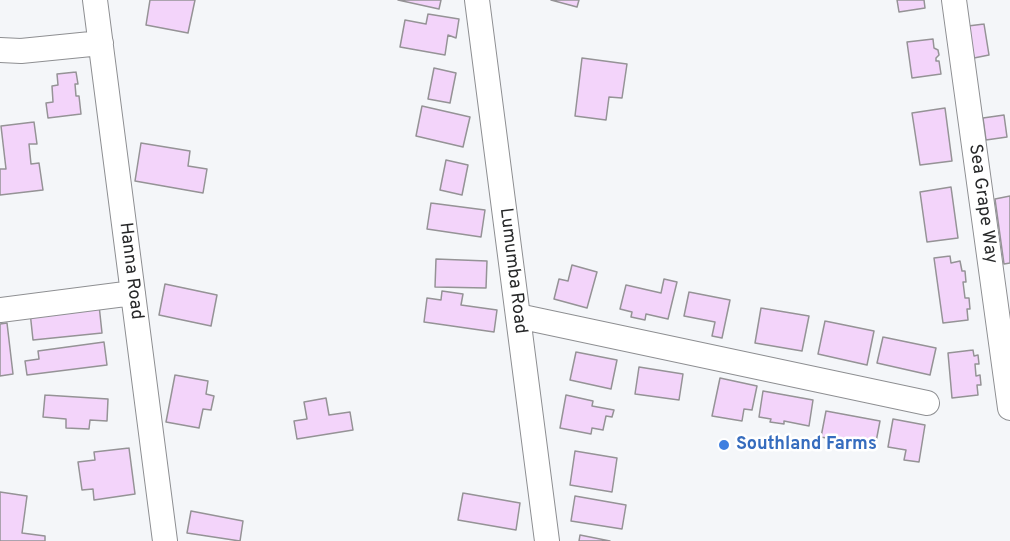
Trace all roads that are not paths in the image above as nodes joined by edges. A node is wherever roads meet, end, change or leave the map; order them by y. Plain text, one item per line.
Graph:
1 (95, 0) edge
2 (477, 0) edge
3 (954, 0) edge
4 (101, 43) junction
5 (0, 50) edge
6 (133, 293) junction
7 (0, 310) edge
8 (518, 316) junction
9 (927, 403) dead end
10 (1010, 408) edge
11 (165, 541) edge
12 (547, 541) edge

1 - 4 street, Hanna Road
2 - 8 street, Lumumba Road
3 - 10 street, Sea Grape Way
4 - 5 street
4 - 6 street, Hanna Road
6 - 7 street
6 - 11 street, Hanna Road
8 - 9 street
8 - 12 street, Lumumba Road

